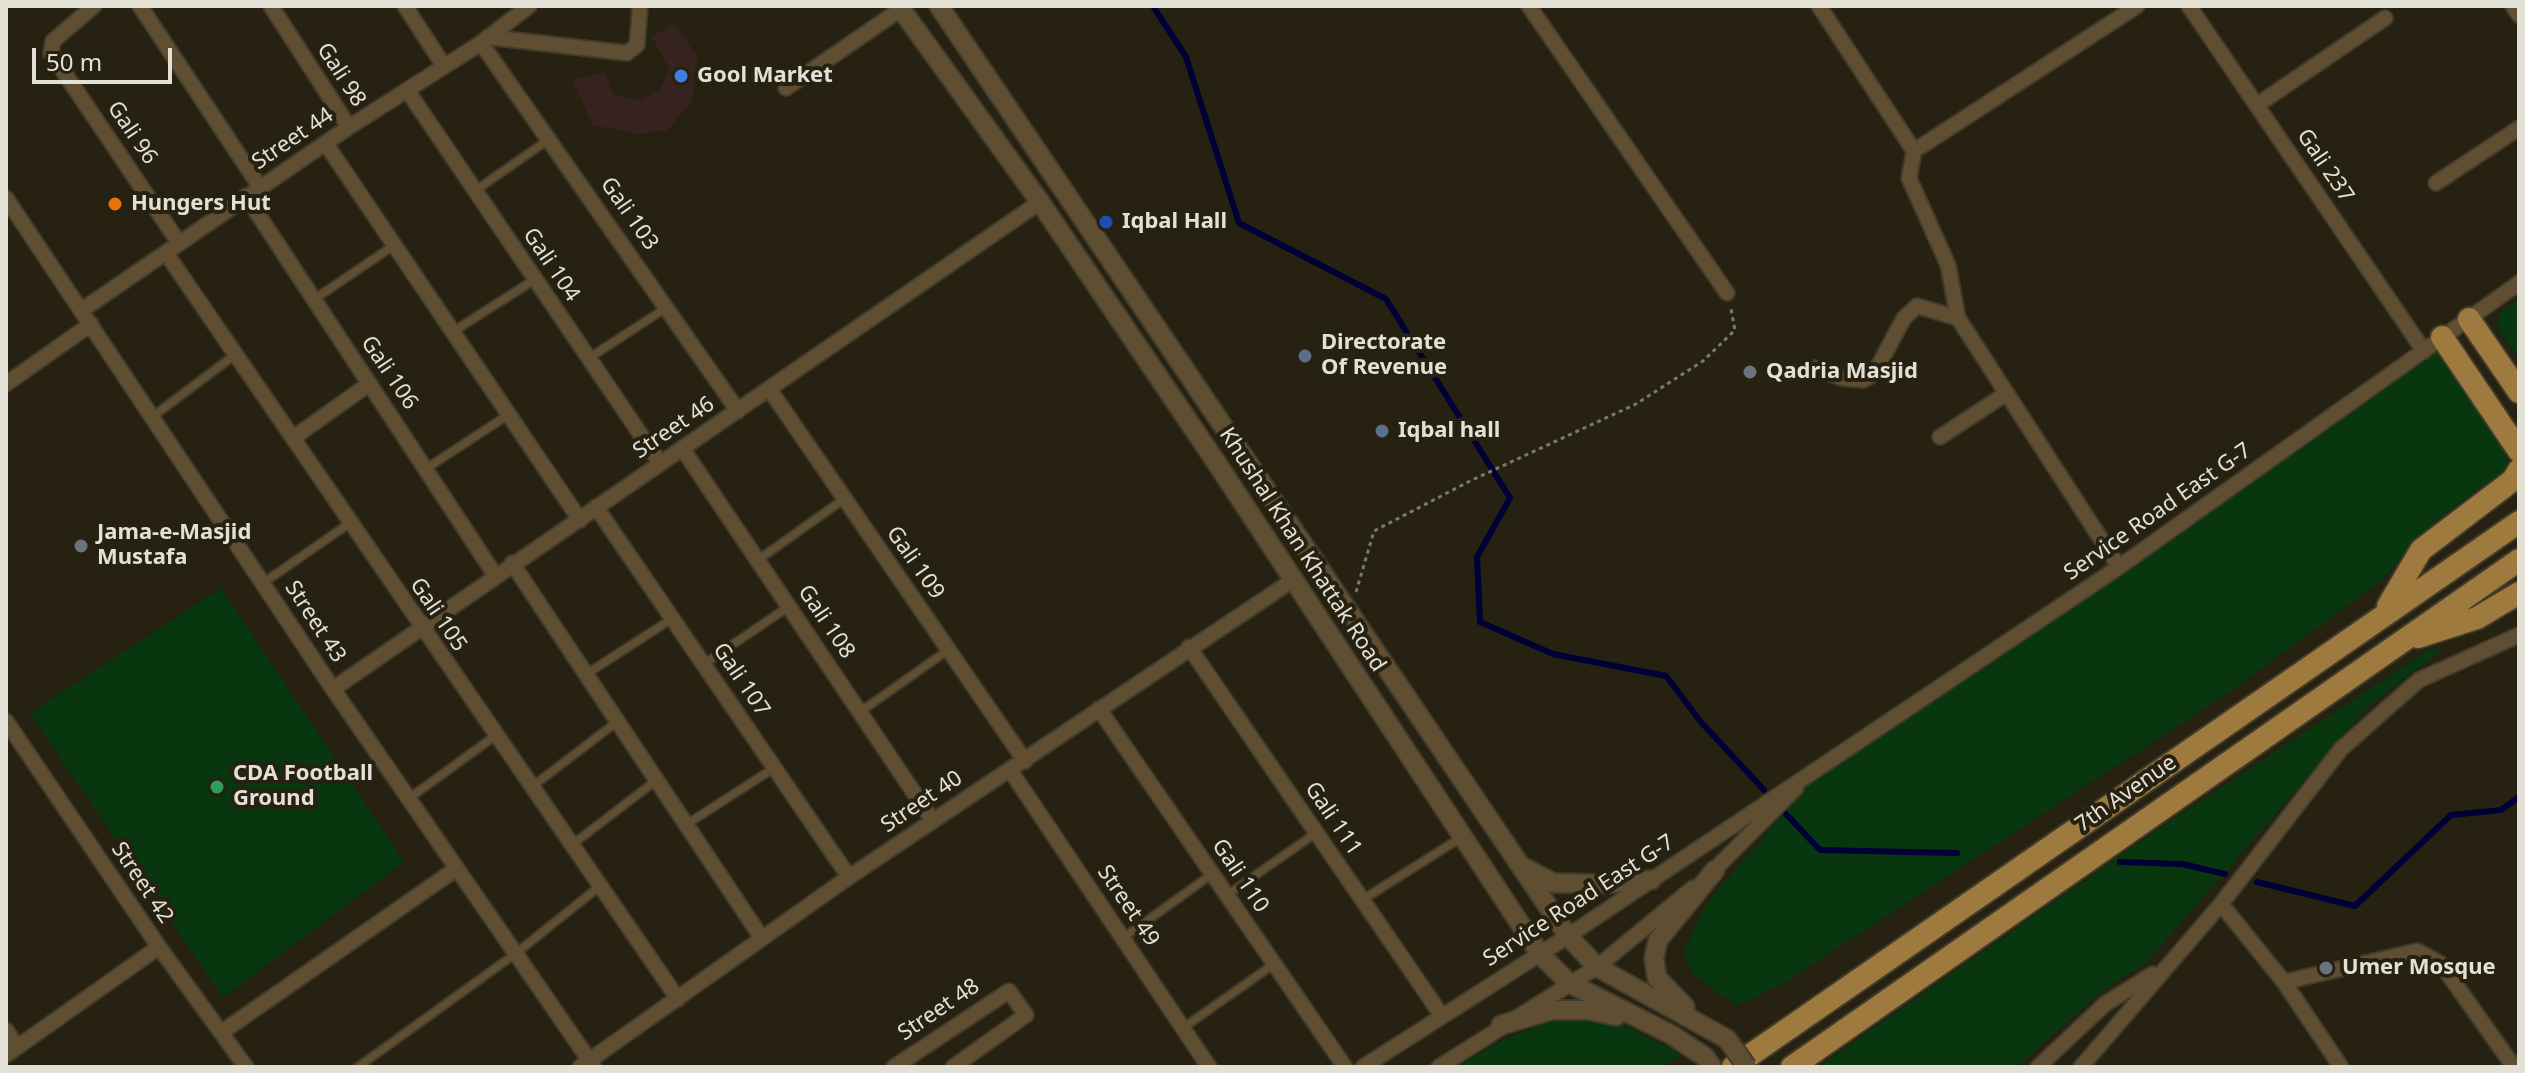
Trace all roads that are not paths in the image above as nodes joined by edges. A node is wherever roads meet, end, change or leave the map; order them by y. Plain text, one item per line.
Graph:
1 (94, 6) edge
2 (140, 6) edge
3 (271, 6) edge
4 (405, 6) edge
5 (528, 6) edge
6 (640, 6) edge
7 (939, 6) edge
8 (1529, 6) edge
9 (1819, 6) edge
10 (2137, 6) edge
11 (2189, 6) edge
12 (2513, 6) edge
13 (900, 8) edge
14 (2519, 15) edge
15 (2385, 18) dead end
16 (485, 40) junction
17 (444, 66) junction
18 (786, 88) dead end
19 (407, 90) junction
20 (2257, 105) junction
21 (349, 127) junction
22 (2519, 128) edge
23 (549, 139) junction
24 (326, 144) junction
25 (1914, 151) junction
26 (2436, 183) dead end
27 (260, 187) junction
28 (474, 191) junction
29 (246, 196) junction
30 (6, 198) edge
31 (1040, 202) junction
32 (179, 243) junction
33 (393, 246) junction
34 (166, 253) junction
35 (534, 280) junction
36 (2519, 283) edge
37 (1727, 293) road end
38 (313, 300) junction
39 (668, 307) junction
40 (82, 310) junction
41 (1958, 318) junction
42 (2469, 319) junction
43 (91, 324) junction
44 (452, 332) junction
45 (2433, 344) junction
46 (236, 354) junction
47 (588, 359) junction
48 (1814, 368) dead end
49 (6, 384) edge
50 (369, 384) junction
51 (770, 390) junction
52 (2519, 392) edge
53 (2007, 393) junction
54 (738, 411) junction
55 (508, 415) junction
56 (152, 417) junction
57 (1940, 437) dead end
58 (293, 438) junction
59 (1237, 447) junction
60 (682, 448) junction
61 (2519, 451) edge
62 (1216, 462) junction
63 (660, 463) junction
64 (427, 468) junction
65 (2519, 470) edge
66 (844, 499) junction
67 (596, 507) junction
68 (580, 520) junction
69 (2519, 522) edge
70 (350, 523) junction
71 (758, 560) junction
72 (2519, 560) edge
73 (512, 563) junction
74 (2119, 567) junction
75 (495, 575) junction
76 (1293, 580) junction
77 (263, 583) junction
78 (2519, 593) edge
79 (789, 606) junction
80 (2384, 614) junction
81 (673, 618) junction
82 (420, 627) junction
83 (2519, 635) edge
84 (2395, 644) junction
85 (1189, 647) junction
86 (948, 650) junction
87 (704, 664) junction
88 (588, 673) junction
89 (333, 689) junction
90 (1099, 709) junction
91 (860, 712) junction
92 (619, 720) junction
93 (6, 721) edge
94 (495, 736) junction
95 (1025, 761) junction
96 (1816, 767) junction
97 (774, 768) junction
98 (1010, 770) junction
99 (658, 779) junction
100 (531, 787) junction
101 (408, 799) junction
102 (933, 821) junction
103 (687, 824) junction
104 (1316, 833) junction
105 (1462, 837) junction
106 (571, 845) junction
107 (1521, 866) junction
108 (456, 869) junction
109 (1715, 870) junction
110 (1212, 874) junction
111 (849, 877) junction
112 (1651, 880) junction
113 (600, 886) junction
114 (1227, 895) junction
115 (1362, 900) junction
116 (2221, 904) junction
117 (1568, 936) junction
118 (761, 937) junction
119 (1123, 938) junction
120 (159, 947) junction
121 (515, 954) junction
122 (1540, 954) junction
123 (1274, 964) junction
124 (2167, 966) junction
125 (1597, 967) junction
126 (2284, 982) junction
127 (1569, 983) junction
128 (678, 999) junction
129 (1442, 1016) junction
130 (1501, 1025) junction
131 (1183, 1028) junction
132 (1708, 1028) junction
133 (6, 1030) edge
134 (222, 1032) junction
135 (1672, 1035) junction
136 (12, 1051) edge
137 (1708, 1062) edge
138 (588, 1065) edge
139 (898, 1066) edge
140 (246, 1067) edge
141 (358, 1067) edge
142 (953, 1067) edge
143 (1209, 1067) edge
144 (1345, 1067) edge
145 (1363, 1067) edge
146 (1439, 1067) edge
147 (1733, 1067) edge
148 (1747, 1067) edge
149 (1792, 1067) edge
150 (2038, 1067) edge
151 (2081, 1067) edge
152 (2341, 1067) edge
153 (2514, 1067) edge

1 - 32 street, Gali 96
2 - 27 street
3 - 21 street, Gali 98
4 - 17 street
5 - 16 street, Street 44
6 - 16 street
7 - 59 street, Khushal Khan Khattak Road
8 - 37 street
9 - 25 street
10 - 25 street
11 - 20 street, Gali 237
12 - 14 street
13 - 18 street
13 - 31 street, Khushal Khan Khattak Road
15 - 20 street
16 - 17 street, Street 44
16 - 23 street, Gali 103
17 - 19 street, Street 44
19 - 21 street, Street 44
19 - 28 street, Gali 104
20 - 45 street, Gali 237
21 - 24 street, Street 44
22 - 26 street
23 - 28 lane
23 - 39 street, Gali 103
24 - 27 street, Street 44
24 - 33 street
25 - 41 street
27 - 29 street, Street 44
28 - 35 street, Gali 104
29 - 32 street, Street 44
29 - 38 street, Gali 106
30 - 40 street, Street 43
31 - 51 street, Street 46
31 - 62 street, Khushal Khan Khattak Road
32 - 34 street, Street 44
33 - 38 lane
33 - 44 street
34 - 40 street, Street 44
34 - 46 street, Gali 105
35 - 44 lane
35 - 47 street, Gali 104
36 - 42 street, Service Road East G-7
38 - 50 street, Gali 106
39 - 47 lane
39 - 54 street, Gali 103
40 - 43 street, Street 43
41 - 48 street
41 - 53 street
42 - 45 street, Service Road East G-7
42 - 52 main road
43 - 49 street
43 - 56 street, Street 43
44 - 55 street
45 - 61 main road
45 - 74 street, Service Road East G-7
46 - 56 lane
46 - 58 street, Gali 105
47 - 63 street, Gali 104
50 - 58 street
50 - 64 street, Gali 106
51 - 54 street, Street 46
51 - 66 street, Gali 109
53 - 57 street
53 - 74 street
54 - 60 street, Street 46
55 - 64 lane
55 - 68 street
56 - 77 street, Street 43
58 - 70 street, Gali 105
59 - 62 street
59 - 107 street, Khushal Khan Khattak Road
60 - 63 street, Street 46
60 - 71 street, Gali 108
62 - 76 street, Khushal Khan Khattak Road
63 - 67 street, Street 46
64 - 75 street, Gali 106
65 - 80 main road
66 - 71 lane
66 - 86 street, Gali 109
67 - 68 street, Street 46
67 - 81 street, Gali 107
68 - 73 street, Street 46
69 - 80 main road, 7th Avenue
70 - 77 lane
70 - 82 street, Gali 105
71 - 79 street, Gali 108
72 - 84 main road, 7th Avenue
73 - 75 street, Street 46
73 - 88 street
74 - 96 street, Service Road East G-7
75 - 82 street, Street 46
76 - 85 street, Street 40
76 - 105 street, Khushal Khan Khattak Road
77 - 89 street, Street 43
78 - 84 main road
79 - 87 lane
79 - 91 street, Gali 108
80 - 147 main road, 7th Avenue
81 - 87 street, Gali 107
81 - 88 lane
82 - 89 street, Street 46
82 - 94 street, Gali 105
83 - 116 street
84 - 149 main road, 7th Avenue
85 - 90 street, Street 40
85 - 104 street, Gali 111
86 - 91 lane
86 - 95 street, Gali 109
87 - 97 street, Gali 107
88 - 92 street
89 - 101 street, Street 43
90 - 95 street, Street 40
90 - 110 street, Gali 110
91 - 102 street, Gali 108
92 - 99 street
92 - 100 lane
93 - 120 street, Street 42
94 - 100 street, Gali 105
94 - 101 lane
95 - 98 street, Street 40
96 - 109 street, Service Road East G-7
96 - 112 street, Service Road East G-7
97 - 103 lane
97 - 111 street, Gali 107
98 - 102 street, Street 40
98 - 119 street, Street 49
99 - 103 street
99 - 106 lane
100 - 106 street, Gali 105
101 - 108 street, Street 43
102 - 111 street, Street 40
103 - 118 street
104 - 114 lane
104 - 115 street, Gali 111
105 - 115 lane
105 - 122 street, Khushal Khan Khattak Road
106 - 113 street, Gali 105
107 - 112 street
107 - 117 street, Khushal Khan Khattak Road
108 - 121 street, Street 43
108 - 134 street
109 - 125 street, Service Road East G-7
109 - 132 street
110 - 114 street, Gali 110
110 - 119 lane
111 - 118 street, Street 40
112 - 117 street, Service Road East G-7
113 - 121 lane
113 - 128 street, Gali 105
114 - 123 street, Gali 110
115 - 129 street, Gali 111
116 - 124 street
116 - 126 street
117 - 122 street, Service Road East G-7
117 - 125 street, Khushal Khan Khattak Road
118 - 128 street, Street 40
119 - 131 street, Street 49
120 - 134 street, Street 42
120 - 136 street
121 - 138 street, Street 43
121 - 141 lane
122 - 127 street, Khushal Khan Khattak Road
122 - 129 street, Service Road East G-7
123 - 131 lane
123 - 144 street, Gali 110
124 - 150 street
124 - 151 street
125 - 127 street, Service Road East G-7
125 - 132 street, Khushal Khan Khattak Road
126 - 152 street
126 - 153 street
127 - 130 street, Service Road East G-7
127 - 135 street, Khushal Khan Khattak Road
128 - 138 street, Street 40
129 - 145 street, Service Road East G-7
130 - 135 street
130 - 146 street, Service Road East G-7
131 - 143 street, Street 49
132 - 148 street, Khushal Khan Khattak Road, bridge
133 - 136 street
134 - 140 street, Street 42
135 - 137 street, Khushal Khan Khattak Road
139 - 142 street, Street 48

